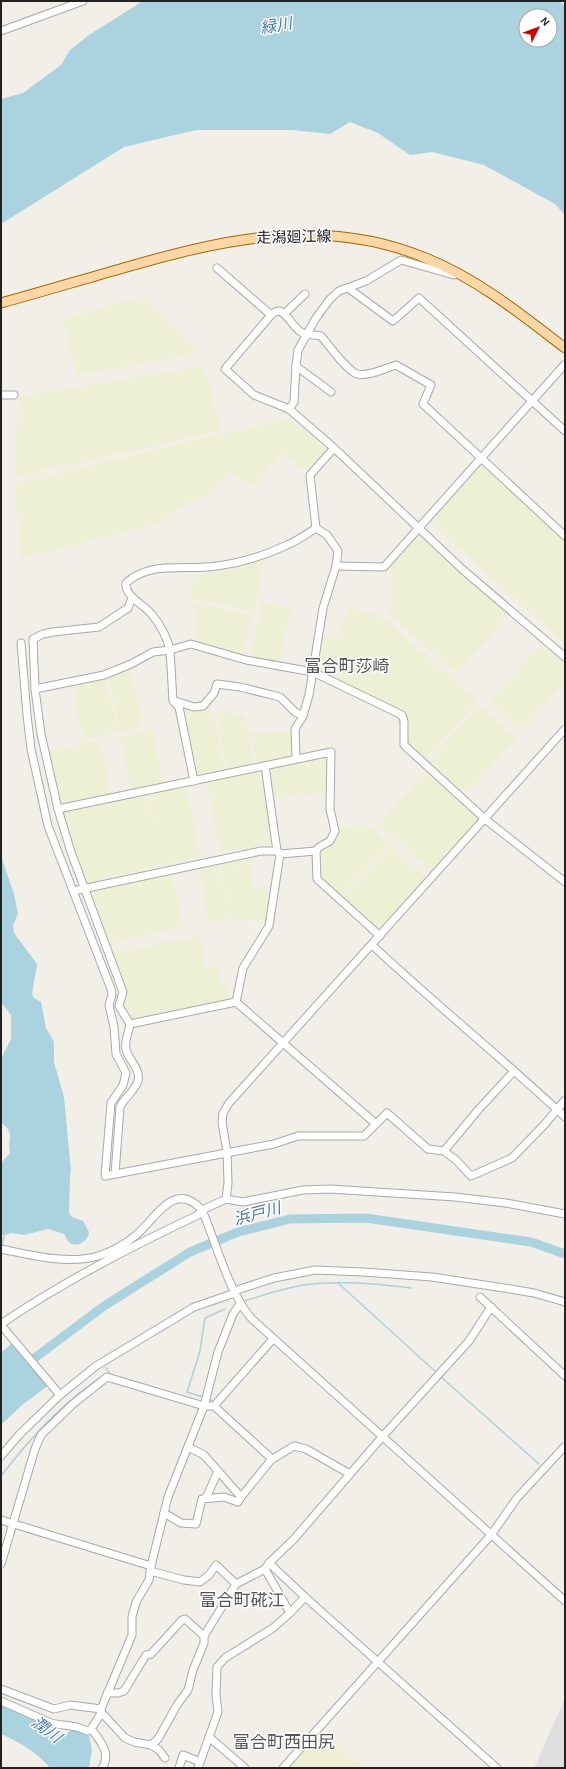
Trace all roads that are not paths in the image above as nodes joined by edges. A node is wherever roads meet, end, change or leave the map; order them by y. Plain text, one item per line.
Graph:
1 (83, 1) edge
2 (1, 31) edge
3 (217, 268) dead end
4 (464, 277) junction
5 (348, 288) junction
6 (305, 294) dead end
7 (1, 303) edge
8 (285, 313) junction
9 (271, 316) junction
10 (307, 334) junction
11 (565, 348) edge
12 (565, 364) edge
13 (296, 366) junction
14 (331, 392) dead end
15 (2, 394) edge
16 (14, 395) dead end
17 (533, 401) junction
18 (289, 409) junction
19 (565, 431) edge
20 (334, 448) junction
21 (482, 458) junction
22 (316, 528) junction
23 (420, 528) junction
24 (565, 536) edge
25 (336, 566) junction
26 (132, 598) junction
27 (21, 643) dead end
28 (170, 650) junction
29 (565, 657) edge
30 (313, 672) junction
31 (35, 689) junction
32 (173, 700) junction
33 (304, 716) junction
34 (565, 729) edge
35 (296, 758) junction
36 (265, 766) junction
37 (194, 781) junction
38 (58, 809) junction
39 (485, 818) junction
40 (316, 851) junction
41 (279, 852) junction
42 (565, 882) edge
43 (85, 889) junction
44 (73, 891) junction
45 (380, 936) junction
46 (372, 945) junction
47 (236, 1002) junction
48 (130, 1024) junction
49 (284, 1043) junction
50 (514, 1071) junction
51 (565, 1100) edge
52 (556, 1109) junction
53 (565, 1117) edge
54 (376, 1124) junction
55 (444, 1151) junction
56 (227, 1152) junction
57 (115, 1174) junction
58 (228, 1199) junction
59 (202, 1210) junction
60 (565, 1214) edge
61 (1, 1249) edge
62 (234, 1292) junction
63 (480, 1297) dead end
64 (565, 1302) edge
65 (240, 1304) junction
66 (491, 1307) junction
67 (1, 1324) edge
68 (273, 1339) junction
69 (565, 1376) edge
70 (60, 1395) junction
71 (204, 1406) junction
72 (214, 1406) junction
73 (382, 1437) junction
74 (565, 1446) edge
75 (188, 1448) junction
76 (1, 1456) edge
77 (272, 1459) junction
78 (218, 1472) junction
79 (350, 1474) junction
80 (241, 1497) junction
81 (206, 1498) junction
82 (164, 1513) junction
83 (1, 1520) edge
84 (13, 1524) junction
85 (491, 1535) junction
86 (1, 1564) edge
87 (267, 1566) junction
88 (151, 1568) junction
89 (236, 1584) junction
90 (304, 1597) junction
91 (565, 1601) edge
92 (290, 1614) junction
93 (204, 1636) junction
94 (378, 1662) junction
95 (1, 1689) edge
96 (108, 1693) junction
97 (1, 1701) edge
98 (101, 1712) junction
99 (91, 1728) junction
100 (209, 1737) junction
101 (151, 1745) junction
102 (165, 1758) dead end
103 (199, 1765) edge
104 (102, 1768) edge
105 (178, 1768) edge
106 (245, 1768) edge
107 (283, 1768) edge
108 (497, 1768) edge

1 - 2 street
3 - 9 street
4 - 5 street
4 - 7 main road, 走潟廻江線
4 - 11 main road, 走潟廻江線
5 - 10 street
5 - 17 street
6 - 8 street
8 - 9 street
8 - 10 street
9 - 18 street
10 - 13 street
10 - 21 street
12 - 17 street
13 - 14 street
13 - 18 street
15 - 16 street
17 - 19 street
17 - 21 street
18 - 20 street
20 - 22 street
20 - 23 street
21 - 23 street
21 - 24 street
22 - 25 street
22 - 26 street
23 - 25 street
23 - 29 street
25 - 30 street
26 - 28 street
26 - 31 street
27 - 44 street
28 - 30 street
28 - 31 street
28 - 32 street
30 - 33 street
30 - 39 street
31 - 38 street
32 - 33 street
32 - 37 street
33 - 35 street
34 - 39 street
35 - 36 street
35 - 40 street
36 - 37 street
36 - 41 street
37 - 38 street
38 - 43 street
39 - 42 street
39 - 45 street
40 - 41 street
40 - 45 street
41 - 43 street
41 - 47 street
43 - 44 street
43 - 48 street
44 - 57 street
45 - 46 street
46 - 49 street
46 - 50 street
47 - 48 street
47 - 49 street
48 - 57 street
49 - 54 street
49 - 56 street
50 - 52 street
50 - 55 street
51 - 52 street
52 - 53 street
52 - 55 street
54 - 55 street
54 - 56 street
56 - 57 street
56 - 58 street
58 - 59 street
58 - 60 street
59 - 61 street
59 - 62 street
59 - 67 street
62 - 64 street
62 - 65 street
62 - 70 street
63 - 66 street
65 - 68 street
65 - 71 street
66 - 69 street
66 - 73 street
67 - 70 street
68 - 72 street
68 - 73 street
70 - 76 street
71 - 72 street
71 - 75 street
71 - 84 street
72 - 77 street
73 - 79 street
73 - 85 street
74 - 85 street
75 - 78 street
75 - 82 street
77 - 79 street
77 - 80 street
78 - 80 street
78 - 81 street
79 - 87 street
80 - 81 street
81 - 82 street
82 - 88 street
83 - 84 street
84 - 86 street
84 - 88 street
85 - 91 street
85 - 94 street
87 - 89 street
87 - 90 street
87 - 92 street
88 - 89 street
88 - 96 street
89 - 93 street
90 - 92 street
90 - 94 street
92 - 100 street
93 - 96 street
93 - 101 street
94 - 107 street
94 - 108 street
95 - 98 street
96 - 98 street
97 - 99 street
98 - 99 street
98 - 101 street
99 - 104 street
100 - 103 street
100 - 106 street
101 - 102 street
103 - 105 street

